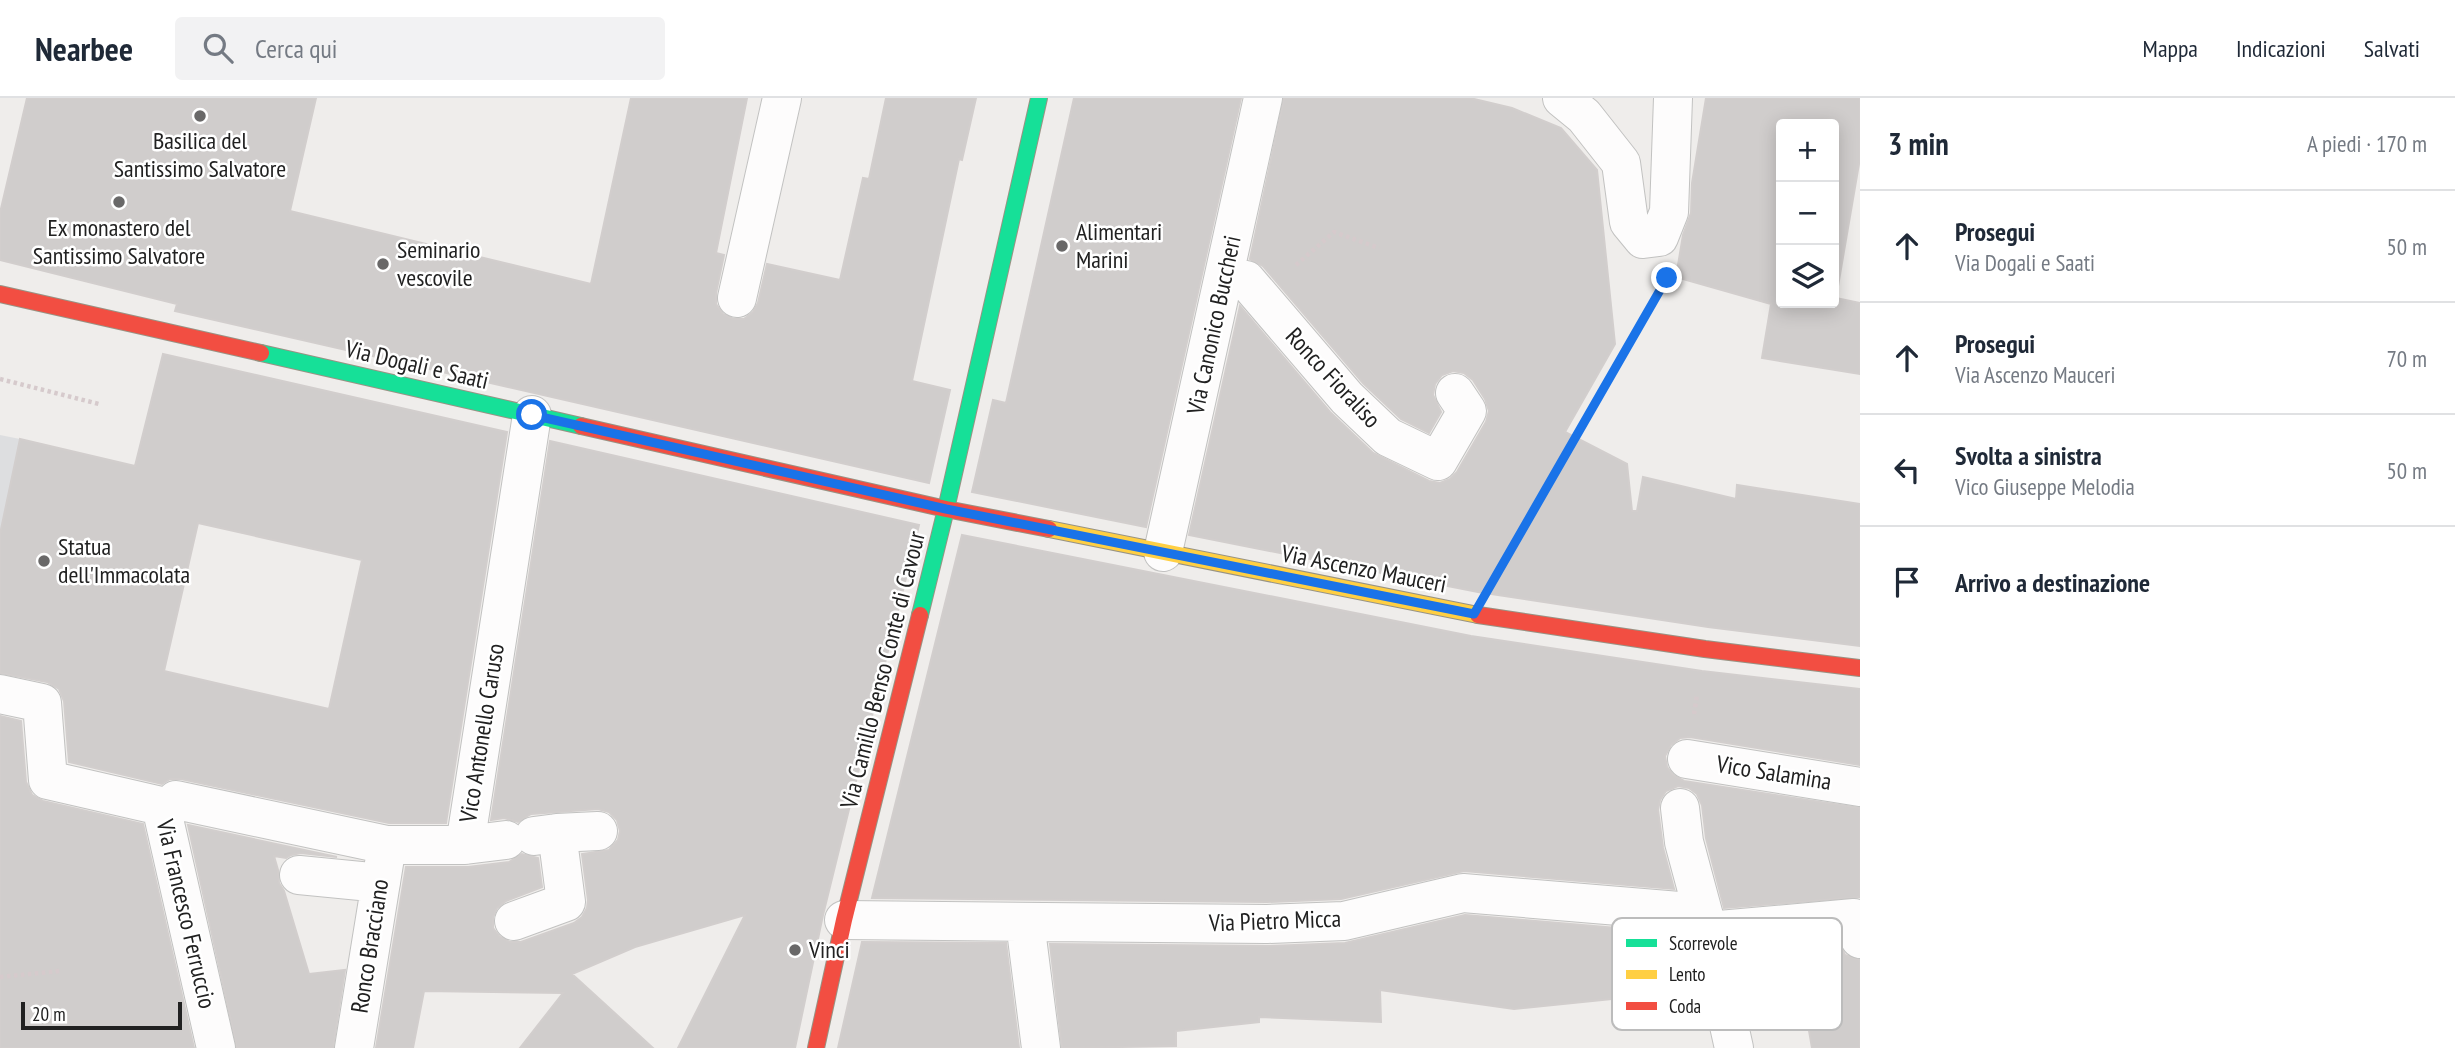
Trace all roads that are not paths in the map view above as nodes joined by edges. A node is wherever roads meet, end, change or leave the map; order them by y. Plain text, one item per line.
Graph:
1 (782, 98) edge
2 (1039, 98) edge
3 (1263, 98) edge
4 (1562, 98) edge
5 (1673, 98) edge
6 (1252, 289) road end
7 (0, 294) edge
8 (737, 298) dead end
9 (1455, 393) dead end
10 (532, 415) junction
11 (946, 509) junction
12 (1163, 552) junction
13 (1860, 668) edge
14 (0, 694) edge
15 (1687, 759) dead end
16 (1860, 787) edge
17 (176, 800) dead end
18 (1680, 808) dead end
19 (598, 831) dead end
20 (532, 836) junction
21 (387, 845) junction
22 (465, 845) junction
23 (299, 875) dead end
24 (380, 883) junction
25 (1672, 918) edge
26 (1704, 918) edge
27 (1842, 918) edge
28 (844, 920) junction
29 (514, 921) dead end
30 (1025, 922) junction
31 (1860, 939) edge
32 (1730, 1030) edge
33 (216, 1048) edge
34 (354, 1048) edge
35 (816, 1048) edge
36 (1041, 1048) edge
37 (1734, 1048) edge

1 - 8 street
2 - 11 street, Via Camillo Benso Conte di Cavour
3 - 12 street, Via Canonico Buccheri
4 - 5 street
6 - 9 street, Ronco Fioraliso
7 - 10 street, Via Dogali e Saati
10 - 11 street, Via Dogali e Saati
10 - 22 street, Vico Antonello Caruso
11 - 12 street, Via Ascenzo Mauceri
11 - 28 street, Via Camillo Benso Conte di Cavour
12 - 13 street, Via Ascenzo Mauceri
14 - 33 street, Via Francesco Ferruccio
15 - 16 street, Vico Salamina
17 - 21 street, Vico Antonello Caruso
18 - 26 street
19 - 20 street
20 - 22 street
20 - 29 street
21 - 22 street, Vico Antonello Caruso
21 - 24 street, Ronco Bracciano
23 - 24 street
24 - 34 street, Ronco Bracciano
25 - 30 street, Via Pietro Micca
27 - 31 street, Via Pietro Micca
28 - 30 street, Via Pietro Micca
28 - 35 street, Via Camillo Benso Conte di Cavour
30 - 36 street
32 - 37 street

